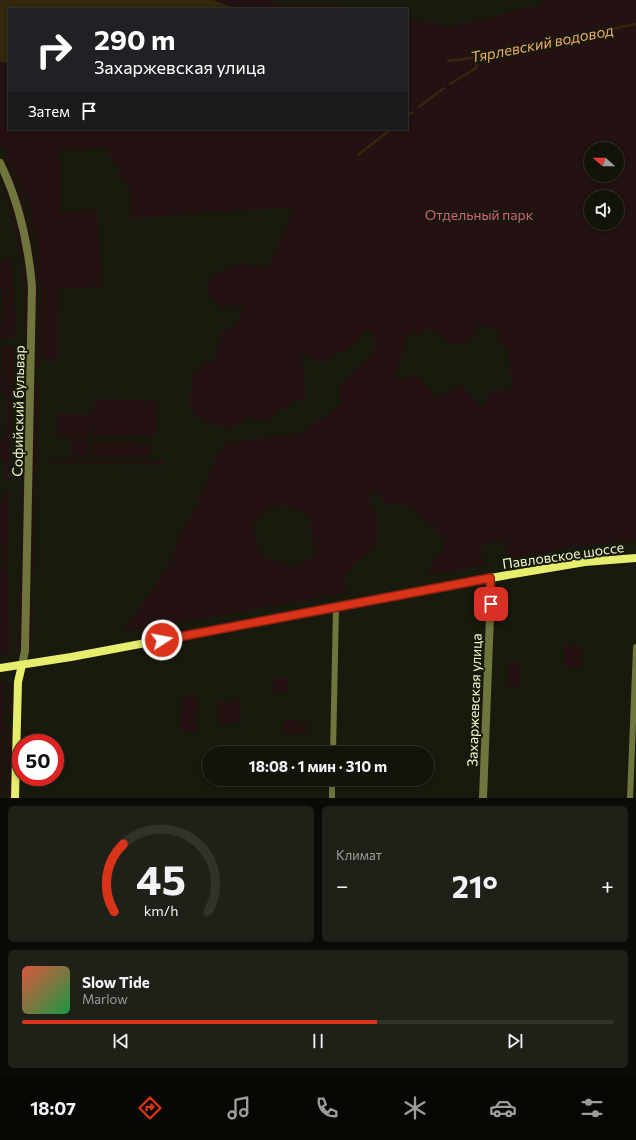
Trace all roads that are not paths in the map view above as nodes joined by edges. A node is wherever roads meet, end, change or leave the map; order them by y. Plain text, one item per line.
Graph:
1 (0, 163) edge
2 (636, 558) edge
3 (490, 578) junction
4 (336, 608) junction
5 (636, 647) edge
6 (22, 665) junction
7 (0, 668) edge
8 (333, 746) edge
9 (332, 786) edge
10 (15, 798) edge
11 (332, 798) edge
12 (483, 798) edge
13 (630, 798) edge

1 - 6 street, Софийский бульвар
2 - 3 main road, Павловское шоссе
3 - 4 main road, Павловское шоссе
3 - 12 street, Захаржевская улица
4 - 6 main road, Павловское шоссе
4 - 8 street
5 - 13 street
6 - 7 main road, Павловское шоссе
6 - 10 main road
9 - 11 street

